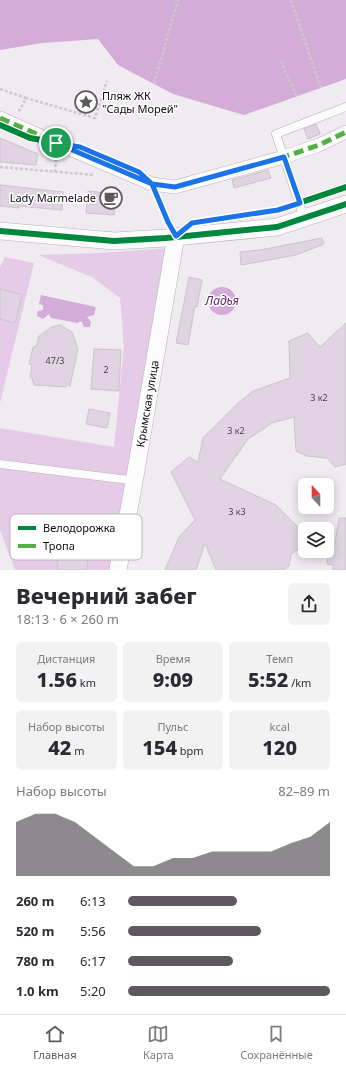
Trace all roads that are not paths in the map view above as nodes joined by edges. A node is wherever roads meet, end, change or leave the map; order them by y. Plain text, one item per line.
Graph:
1 (346, 107) edge
2 (0, 118) edge
3 (346, 132) edge
4 (284, 157) junction
5 (346, 204) edge
6 (304, 218) junction
7 (0, 231) edge
8 (176, 236) junction
9 (0, 464) edge
10 (134, 482) junction
11 (128, 514) edge
12 (120, 560) edge
13 (118, 570) edge

1 - 4 lane
2 - 4 street
3 - 4 street
4 - 6 lane
5 - 6 street
6 - 8 street
7 - 8 street
8 - 10 street, Крымская улица
9 - 10 lane
10 - 11 street, Крымская улица
12 - 13 street, Крымская улица

